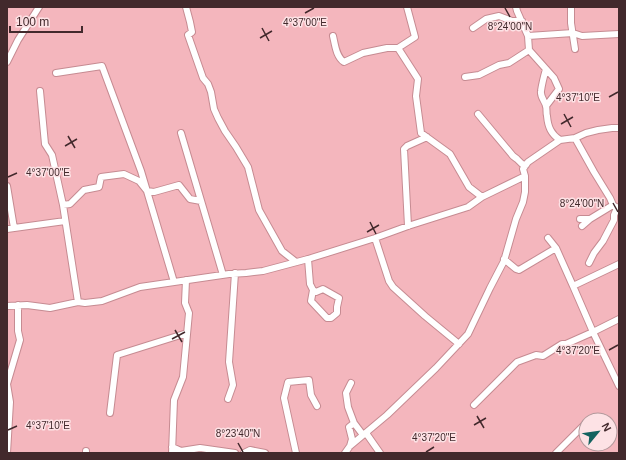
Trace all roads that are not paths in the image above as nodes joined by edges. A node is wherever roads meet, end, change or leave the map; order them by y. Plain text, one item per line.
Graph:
1 (39, 7) edge
2 (186, 7) edge
3 (407, 7) edge
4 (516, 7) edge
5 (571, 7) edge
6 (522, 21) junction
7 (473, 28) dead end
8 (573, 32) junction
9 (619, 34) edge
10 (333, 36) dead end
11 (528, 36) junction
12 (398, 48) junction
13 (575, 49) dead end
14 (529, 50) junction
15 (7, 62) edge
16 (546, 69) junction
17 (56, 73) dead end
18 (465, 77) dead end
19 (565, 84) dead end
20 (559, 89) junction
21 (40, 91) dead end
22 (546, 106) junction
23 (478, 114) dead end
24 (619, 128) edge
25 (181, 133) dead end
26 (427, 137) junction
27 (575, 138) junction
28 (560, 140) junction
29 (526, 165) junction
30 (526, 176) junction
31 (7, 186) edge
32 (147, 191) junction
33 (482, 197) junction
34 (201, 201) junction
35 (63, 205) junction
36 (616, 207) edge
37 (580, 219) dead end
38 (590, 219) junction
39 (65, 221) junction
40 (408, 226) junction
41 (582, 226) dead end
42 (14, 228) junction
43 (7, 229) edge
44 (375, 238) junction
45 (548, 238) dead end
46 (556, 248) junction
47 (308, 259) junction
48 (504, 259) junction
49 (296, 262) junction
50 (589, 263) dead end
51 (617, 265) edge
52 (619, 272) edge
53 (235, 273) junction
54 (223, 275) junction
55 (186, 280) junction
56 (174, 282) junction
57 (573, 286) junction
58 (313, 290) junction
59 (78, 302) junction
60 (7, 306) edge
61 (18, 306) junction
62 (619, 319) edge
63 (593, 332) junction
64 (187, 334) junction
65 (459, 344) junction
66 (617, 375) edge
67 (351, 383) dead end
68 (619, 386) edge
69 (228, 399) dead end
70 (474, 405) dead end
71 (317, 406) dead end
72 (110, 412) dead end
73 (354, 423) junction
74 (578, 431) edge
75 (365, 434) junction
76 (350, 446) junction
77 (172, 450) edge
78 (7, 453) edge
79 (235, 453) edge
80 (244, 453) edge
81 (265, 453) edge
82 (296, 453) edge
83 (345, 453) edge
84 (380, 453) edge
85 (556, 453) edge

1 - 15 street
2 - 49 street
3 - 12 street
4 - 6 street
5 - 8 street
6 - 7 street
6 - 11 street
8 - 9 street
8 - 11 street
8 - 13 street
10 - 12 street
11 - 14 street
12 - 26 street
14 - 16 street
14 - 18 street
16 - 20 street
16 - 22 street
17 - 32 street
19 - 20 street
20 - 22 street
21 - 35 street
22 - 28 street
23 - 29 street
24 - 27 street
25 - 34 street
26 - 33 street
26 - 40 street
27 - 28 street
27 - 36 street
28 - 29 street
29 - 30 street
30 - 33 street
30 - 48 street
31 - 42 street
32 - 34 street
32 - 35 street
32 - 56 street
33 - 40 street
34 - 54 street
35 - 39 street
36 - 38 street
36 - 50 street
37 - 38 street
38 - 41 street
39 - 42 street
39 - 59 street
40 - 44 street
42 - 43 street
44 - 47 street
44 - 65 street
45 - 46 street
46 - 48 street
46 - 57 street
47 - 49 street
47 - 58 street
48 - 65 street
49 - 53 street
51 - 52 street
51 - 57 street
53 - 54 street
53 - 69 street
54 - 55 street
55 - 56 street
55 - 64 street
56 - 59 street
57 - 63 street
58 - 58 street
59 - 61 street
60 - 61 street
61 - 78 street
62 - 63 street
63 - 66 street
63 - 70 street
64 - 72 street
64 - 77 street
65 - 75 street
66 - 68 street
67 - 73 street
71 - 82 street
73 - 75 street
73 - 76 street
74 - 85 street
75 - 76 street
75 - 84 street
76 - 83 street
77 - 79 street
80 - 81 street

